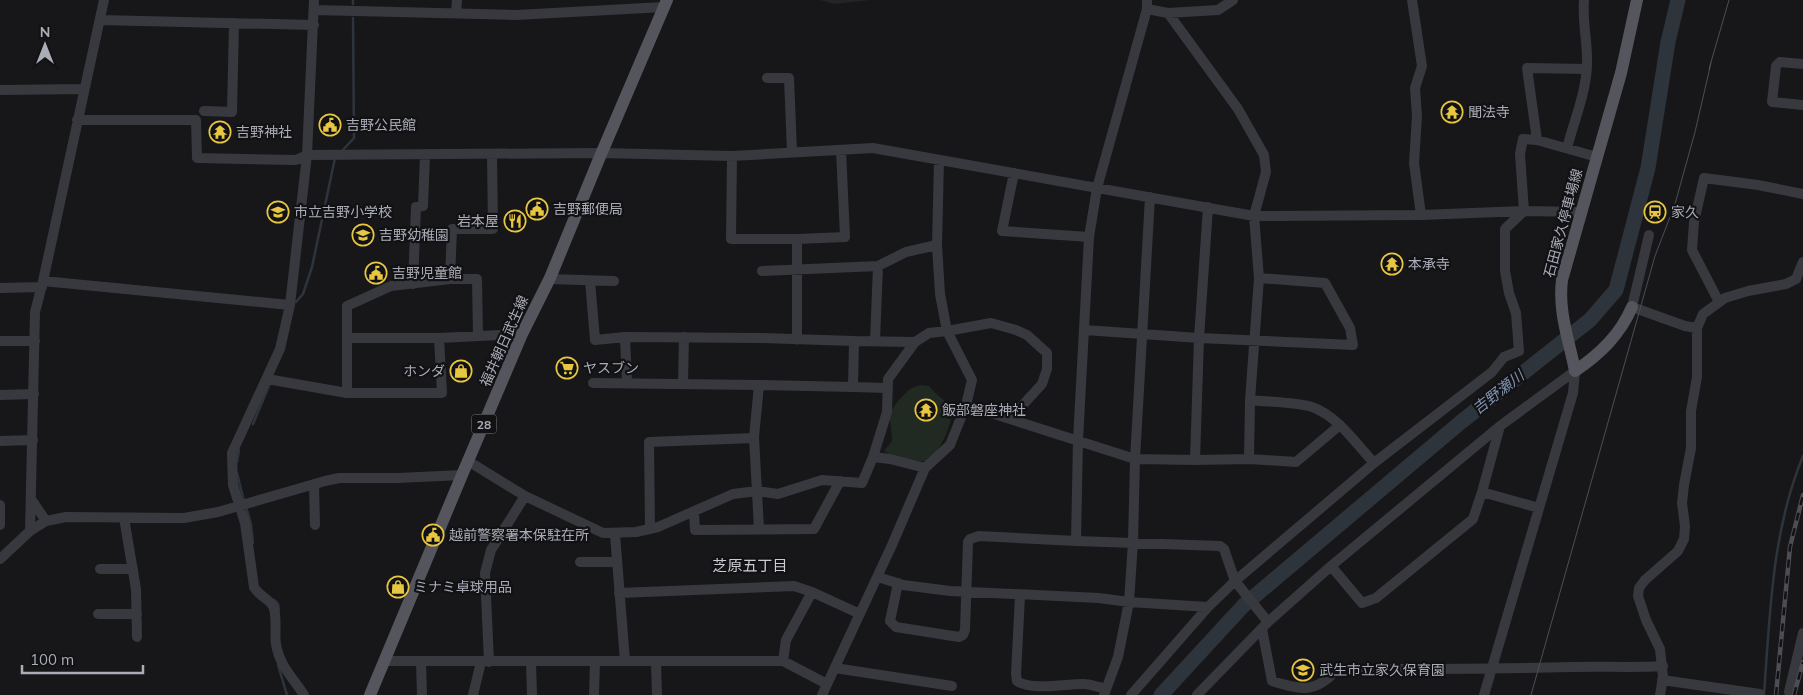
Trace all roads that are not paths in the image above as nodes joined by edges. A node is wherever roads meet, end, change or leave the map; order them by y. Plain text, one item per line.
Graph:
1 (104, 0) edge
2 (414, 0) edge
3 (457, 0) edge
4 (1233, 0) edge
5 (1412, 0) edge
6 (1584, 0) edge
7 (1637, 0) edge
8 (666, 4) edge
9 (314, 5) edge
10 (1147, 5) edge
11 (416, 12) junction
12 (456, 12) junction
13 (1168, 13) junction
14 (100, 20) junction
15 (234, 23) junction
16 (314, 25) junction
17 (1803, 64) edge
18 (1587, 68) junction
19 (767, 78) dead end
20 (84, 89) junction
21 (0, 90) edge
22 (1803, 105) edge
23 (204, 111) dead end
24 (77, 120) junction
25 (1537, 140) junction
26 (1567, 148) junction
27 (841, 150) junction
28 (792, 152) junction
29 (492, 154) junction
30 (601, 154) junction
31 (307, 155) junction
32 (425, 155) junction
33 (732, 156) junction
34 (1597, 157) junction
35 (939, 160) junction
36 (1014, 173) junction
37 (1097, 188) junction
38 (1803, 194) edge
39 (1150, 197) junction
40 (1208, 207) junction
41 (1524, 211) junction
42 (1581, 212) junction
43 (1421, 215) junction
44 (1254, 216) junction
45 (1649, 235) dead end
46 (1089, 237) junction
47 (797, 239) junction
48 (937, 245) junction
49 (1803, 262) edge
50 (878, 266) junction
51 (797, 270) junction
52 (762, 271) dead end
53 (1260, 278) junction
54 (450, 279) junction
55 (550, 279) junction
56 (590, 281) junction
57 (1800, 281) edge
58 (614, 282) dead end
59 (43, 284) junction
60 (413, 284) junction
61 (0, 288) edge
62 (1719, 302) junction
63 (290, 305) junction
64 (1632, 307) junction
65 (1697, 328) junction
66 (1085, 330) junction
67 (947, 331) junction
68 (522, 334) junction
69 (1142, 334) junction
70 (478, 336) junction
71 (625, 337) junction
72 (684, 337) junction
73 (347, 338) junction
74 (439, 338) junction
75 (1199, 338) junction
76 (797, 340) junction
77 (1256, 340) junction
78 (0, 341) edge
79 (35, 341) junction
80 (854, 341) junction
81 (875, 341) junction
82 (916, 342) junction
83 (1574, 364) junction
84 (267, 379) junction
85 (593, 383) dead end
86 (627, 383) junction
87 (683, 384) junction
88 (759, 386) junction
89 (852, 387) junction
90 (887, 388) junction
91 (347, 393) junction
92 (34, 394) junction
93 (0, 395) edge
94 (1250, 400) junction
95 (966, 405) junction
96 (1010, 419) junction
97 (1340, 425) junction
98 (1500, 426) junction
99 (754, 438) junction
100 (33, 440) junction
101 (1078, 440) junction
102 (0, 441) edge
103 (873, 458) junction
104 (1135, 458) junction
105 (1249, 459) junction
106 (1195, 460) junction
107 (468, 461) junction
108 (1374, 463) junction
109 (926, 468) junction
110 (462, 475) junction
111 (840, 482) junction
112 (314, 484) junction
113 (757, 492) junction
114 (1482, 492) junction
115 (525, 496) junction
116 (32, 499) junction
117 (241, 504) junction
118 (0, 505) edge
119 (1540, 508) junction
120 (694, 512) junction
121 (124, 518) junction
122 (46, 521) junction
123 (0, 525) edge
124 (315, 525) dead end
125 (650, 529) junction
126 (759, 529) junction
127 (30, 531) junction
128 (615, 534) junction
129 (1076, 541) junction
130 (1134, 542) junction
131 (0, 559) edge
132 (580, 562) dead end
133 (616, 562) junction
134 (1331, 566) junction
135 (100, 569) dead end
136 (132, 569) junction
137 (878, 577) junction
138 (1235, 581) junction
139 (898, 583) junction
140 (812, 592) junction
141 (966, 592) junction
142 (619, 593) junction
143 (1020, 596) junction
144 (1129, 602) junction
145 (1208, 607) junction
146 (98, 614) dead end
147 (137, 614) junction
148 (860, 614) junction
149 (1265, 625) junction
150 (1803, 633) edge
151 (137, 637) dead end
152 (384, 661) junction
153 (594, 661) junction
154 (625, 661) junction
155 (783, 661) junction
156 (421, 662) junction
157 (485, 662) junction
158 (532, 662) junction
159 (656, 662) junction
160 (1663, 666) junction
161 (835, 668) junction
162 (1492, 670) junction
163 (1662, 680) junction
164 (827, 684) junction
165 (952, 686) dead end
166 (1105, 692) edge
167 (1789, 692) dead end
168 (1760, 694) edge
169 (304, 695) edge
170 (370, 695) edge
171 (422, 695) edge
172 (473, 695) edge
173 (532, 695) edge
174 (594, 695) edge
175 (657, 695) edge
176 (822, 695) edge
177 (1130, 695) edge
178 (1197, 695) edge
179 (1484, 695) edge
180 (1660, 695) edge

1 - 14 street
2 - 11 street
3 - 12 street
4 - 13 street
5 - 43 street
6 - 18 street
7 - 34 main road, 石田家久停車場線
8 - 12 street
8 - 30 main road, 福井朝日武生線 / 28
9 - 11 street
9 - 16 street
10 - 13 street
10 - 37 street
11 - 12 street
13 - 44 street
14 - 15 street
14 - 20 street
15 - 16 street
15 - 23 street
16 - 31 street
17 - 22 street
18 - 25 street
18 - 26 street
19 - 28 street
20 - 21 street
20 - 24 street
24 - 31 street
24 - 59 street
25 - 26 street
25 - 41 street
26 - 34 street
27 - 28 street
27 - 35 street
27 - 47 street
28 - 33 street
29 - 30 street
29 - 32 street
29 - 54 street
30 - 33 street
30 - 55 main road, 福井朝日武生線 / 28
31 - 32 street
31 - 63 street
32 - 60 street
33 - 47 street
34 - 42 main road, 石田家久停車場線
35 - 36 street
35 - 48 street
36 - 37 street
36 - 46 street
37 - 39 street
37 - 46 street
38 - 62 street
39 - 40 street
39 - 69 street
40 - 44 street
40 - 75 street
41 - 42 street
41 - 43 street
41 - 108 street
42 - 83 main road, 石田家久停車場線
43 - 44 street
44 - 53 street
45 - 64 street
46 - 66 street
47 - 51 street
48 - 50 street
48 - 67 street
49 - 57 street
50 - 51 street
50 - 81 street
51 - 52 street
51 - 76 street
53 - 77 street
53 - 77 street
54 - 60 street
54 - 70 street
55 - 56 street
55 - 68 main road, 福井朝日武生線 / 28
56 - 58 street
56 - 71 street
57 - 62 street
59 - 61 street
59 - 63 street
59 - 79 street
60 - 73 street
62 - 65 street
63 - 84 street
64 - 65 street
64 - 83 main road
65 - 160 street
66 - 69 street
66 - 101 street
67 - 82 street
67 - 95 street
67 - 96 street
68 - 70 street
68 - 107 main road, 福井朝日武生線 / 28
69 - 75 street
69 - 104 street
70 - 74 street
71 - 72 street
71 - 86 street
72 - 76 street
72 - 87 street
73 - 74 street
73 - 91 street
74 - 91 street
75 - 77 street
75 - 106 street
76 - 80 street
77 - 94 street
78 - 79 street
79 - 92 street
80 - 81 street
80 - 89 street
81 - 82 street
82 - 90 street
83 - 98 street
83 - 119 street
84 - 91 street
84 - 117 street
85 - 86 street
86 - 87 street
87 - 88 street
88 - 89 street
88 - 99 street
89 - 90 street
90 - 103 street
92 - 93 street
92 - 100 street
94 - 97 street
94 - 105 street
95 - 96 street
95 - 109 street
96 - 101 street
97 - 105 street
97 - 108 street
98 - 114 street
98 - 134 street
99 - 113 street
99 - 125 street
100 - 102 street
100 - 116 street
101 - 104 street
101 - 129 street
103 - 109 street
103 - 111 street
104 - 106 street
104 - 130 street
105 - 106 street
107 - 110 main road, 福井朝日武生線 / 28
107 - 115 street
108 - 138 street
109 - 137 street
110 - 112 street
110 - 152 main road, 福井朝日武生線 / 28
111 - 113 street
111 - 126 street
112 - 117 street
112 - 124 street
113 - 120 street
113 - 126 street
114 - 119 street
114 - 134 street
115 - 128 street
115 - 157 street
116 - 122 street
116 - 127 street
117 - 121 street
117 - 169 street
118 - 123 street
119 - 162 street
120 - 125 street
120 - 126 street
121 - 122 street
121 - 136 street
122 - 127 street
125 - 128 street
127 - 131 street
128 - 133 street
129 - 130 street
129 - 141 street
130 - 138 street
130 - 144 street
132 - 133 street
133 - 142 street
134 - 149 street
135 - 136 street
136 - 147 street
137 - 139 street
137 - 148 street
138 - 145 street
138 - 149 street
139 - 141 street
139 - 141 street
140 - 142 street
140 - 148 street
140 - 155 street
141 - 143 street
142 - 154 street
143 - 144 street
143 - 166 street
144 - 145 street
144 - 166 street
145 - 177 street
146 - 147 street
147 - 151 street
148 - 161 street
149 - 162 street
149 - 178 street
150 - 167 street
152 - 156 street
152 - 170 main road, 福井朝日武生線 / 28
153 - 154 street
153 - 158 street
153 - 174 street
154 - 159 street
155 - 159 street
155 - 164 street
156 - 157 street
156 - 171 street
157 - 158 street
157 - 172 street
158 - 173 street
159 - 175 street
160 - 162 street
160 - 163 street
161 - 164 street
161 - 165 street
162 - 179 street
163 - 168 street
163 - 180 street
164 - 176 street

